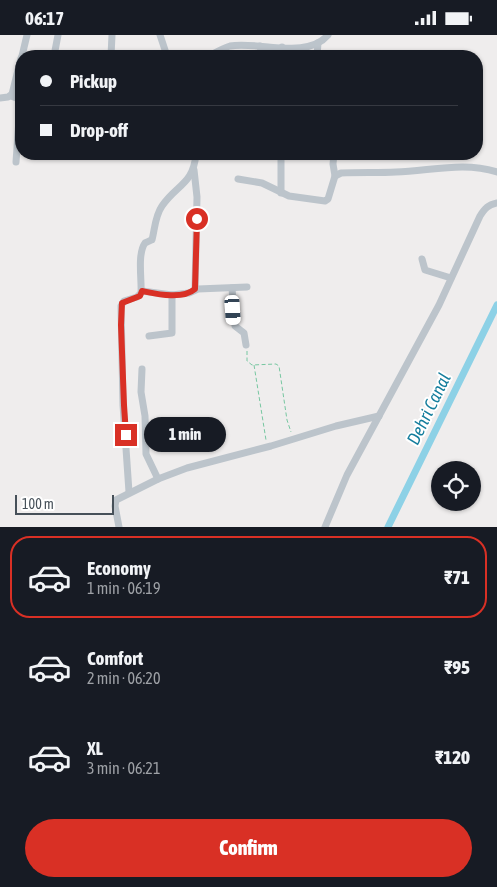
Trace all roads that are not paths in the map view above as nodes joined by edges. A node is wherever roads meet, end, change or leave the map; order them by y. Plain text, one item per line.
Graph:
1 (27, 35) edge
2 (58, 35) edge
3 (112, 35) edge
4 (160, 35) edge
5 (328, 35) edge
6 (318, 43) junction
7 (260, 46) junction
8 (282, 47) joint
9 (24, 50) edge
10 (55, 50) edge
11 (111, 50) edge
12 (165, 50) edge
13 (221, 50) edge
14 (261, 50) edge
15 (317, 50) edge
16 (15, 84) edge
17 (11, 96) junction
18 (0, 98) edge
19 (15, 98) edge
20 (195, 160) edge
21 (281, 160) edge
22 (334, 160) edge
23 (194, 169) junction
24 (497, 172) edge
25 (335, 176) junction
26 (238, 179) dead end
27 (281, 193) junction
28 (497, 203) edge
29 (422, 259) dead end
30 (451, 278) junction
31 (247, 287) dead end
32 (232, 288) junction
33 (195, 289) junction
34 (142, 291) junction
35 (172, 295) junction
36 (149, 336) dead end
37 (246, 345) road end
38 (142, 369) dead end
39 (380, 416) junction
40 (158, 479) junction
41 (129, 492) junction
42 (120, 527) edge
43 (325, 527) edge

1 - 9 street
2 - 10 street
3 - 11 street
4 - 12 street
5 - 6 street
6 - 8 street
6 - 15 street
7 - 8 street
7 - 13 street
7 - 14 street
16 - 17 street
17 - 18 street
17 - 19 street
20 - 23 street
21 - 27 street
22 - 25 street
23 - 33 street
23 - 34 street
24 - 25 street
25 - 27 street
26 - 27 street
28 - 30 street
29 - 30 street
30 - 39 street
31 - 32 street
32 - 33 street
32 - 37 street
33 - 35 street
34 - 35 street
34 - 41 street
35 - 36 street
38 - 40 street
39 - 40 street
39 - 43 street
40 - 41 street
41 - 42 street

